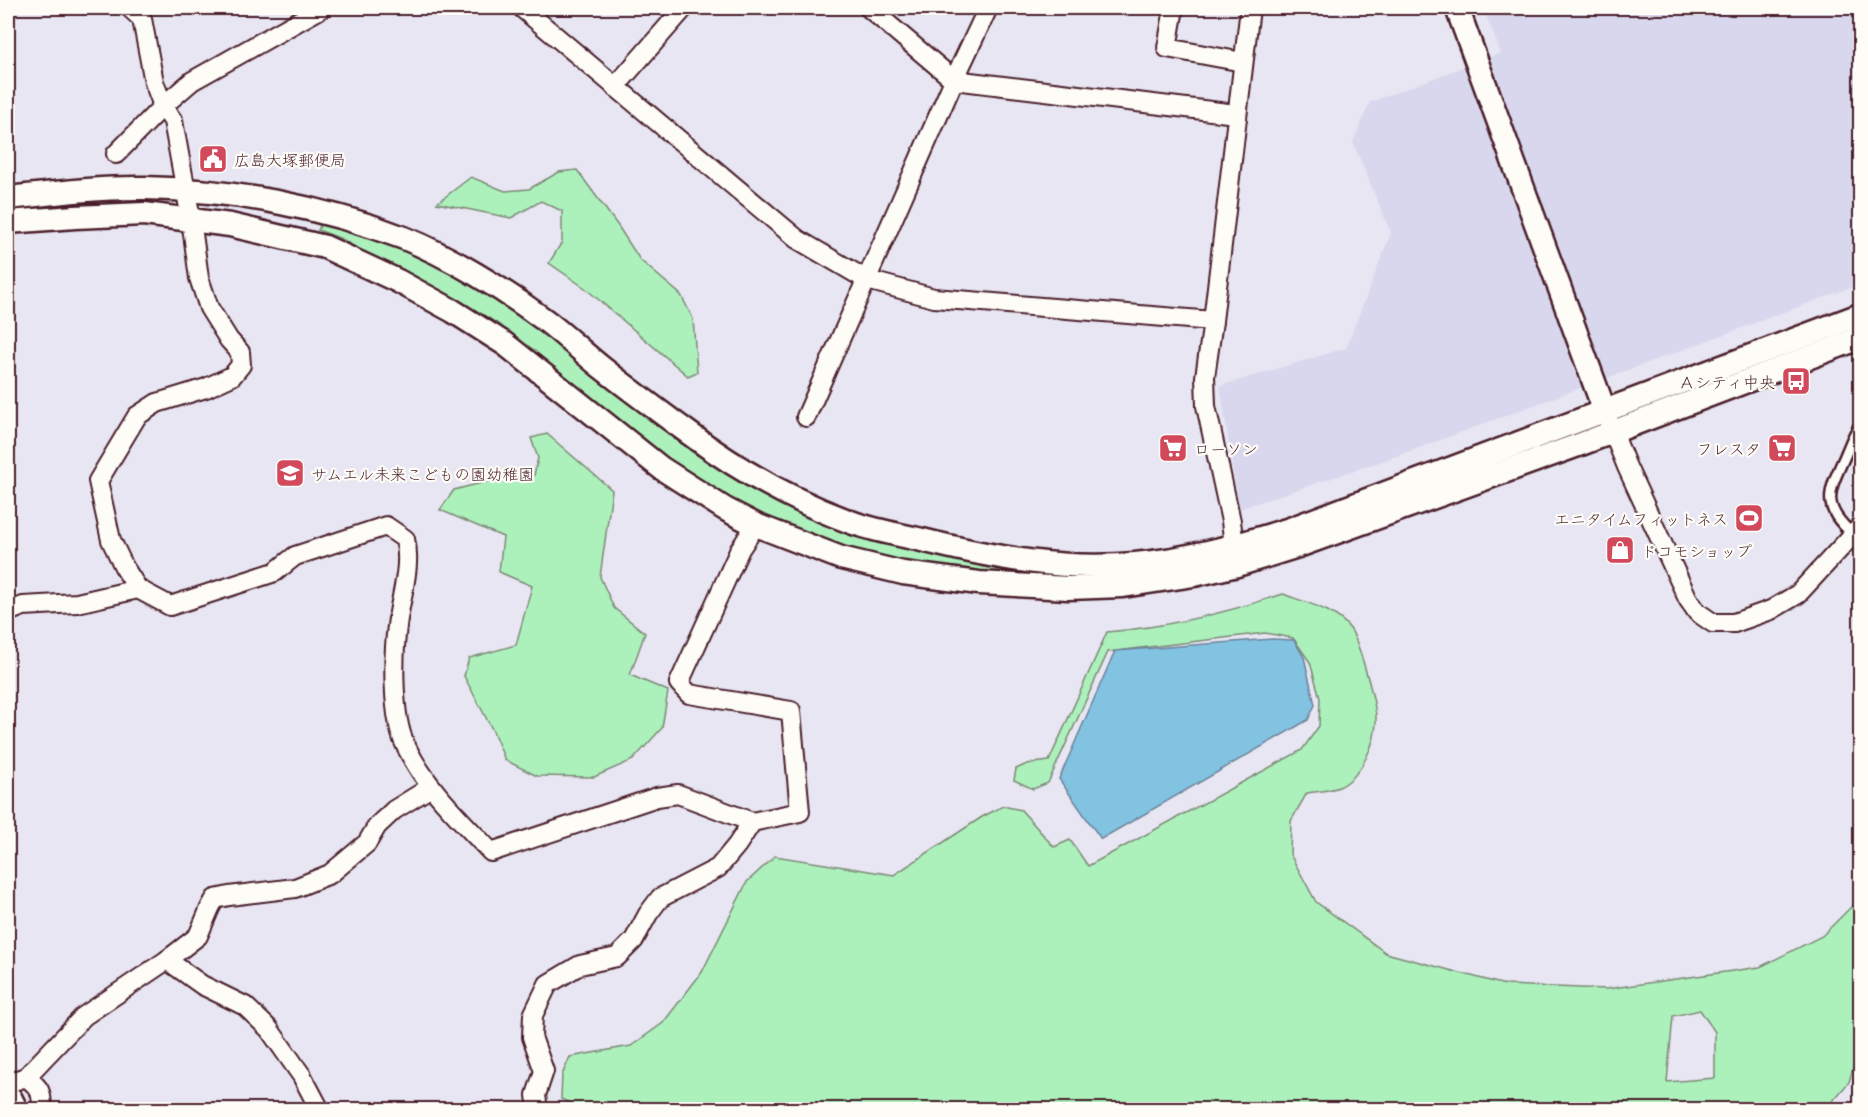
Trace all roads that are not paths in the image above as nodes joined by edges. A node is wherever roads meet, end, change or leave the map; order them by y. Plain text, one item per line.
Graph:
1 (129, 8) edge
2 (322, 8) edge
3 (522, 8) edge
4 (684, 8) edge
5 (869, 8) edge
6 (988, 8) edge
7 (1174, 8) edge
8 (1250, 8) edge
9 (1457, 8) edge
10 (1243, 62) junction
11 (954, 80) junction
12 (615, 87) junction
13 (163, 106) junction
14 (1236, 114) junction
15 (116, 154) dead end
16 (184, 190) junction
17 (8, 198) edge
18 (191, 219) junction
19 (8, 222) edge
20 (867, 280) junction
21 (1860, 315) edge
22 (1214, 321) junction
23 (1860, 338) edge
24 (806, 417) dead end
25 (1609, 422) junction
26 (1860, 425) edge
27 (756, 525) junction
28 (1857, 531) edge
29 (1234, 546) junction
30 (138, 589) junction
31 (8, 612) edge
32 (431, 787) junction
33 (752, 822) junction
34 (167, 960) junction
35 (26, 1077) junction
36 (8, 1083) edge
37 (8, 1100) edge
38 (13, 1110) edge
39 (42, 1110) edge
40 (320, 1110) edge
41 (538, 1110) edge

1 - 13 street
2 - 13 street
3 - 12 street
4 - 12 street
5 - 11 street
6 - 11 street
7 - 10 street
8 - 10 street
9 - 25 street
10 - 14 street
11 - 14 street
11 - 20 street
12 - 20 street
13 - 15 street
13 - 16 street
14 - 22 street
16 - 17 street
16 - 18 street
16 - 29 street
18 - 19 street
18 - 27 street
18 - 30 street
20 - 22 street
20 - 24 street
21 - 25 street
22 - 29 street
23 - 25 street
25 - 27 street
25 - 28 street
25 - 29 street
26 - 28 lane
27 - 33 street
30 - 31 street
30 - 32 street
32 - 33 street
32 - 34 street
33 - 41 street
34 - 35 street
34 - 40 street
35 - 36 street
35 - 39 street
37 - 38 main road

